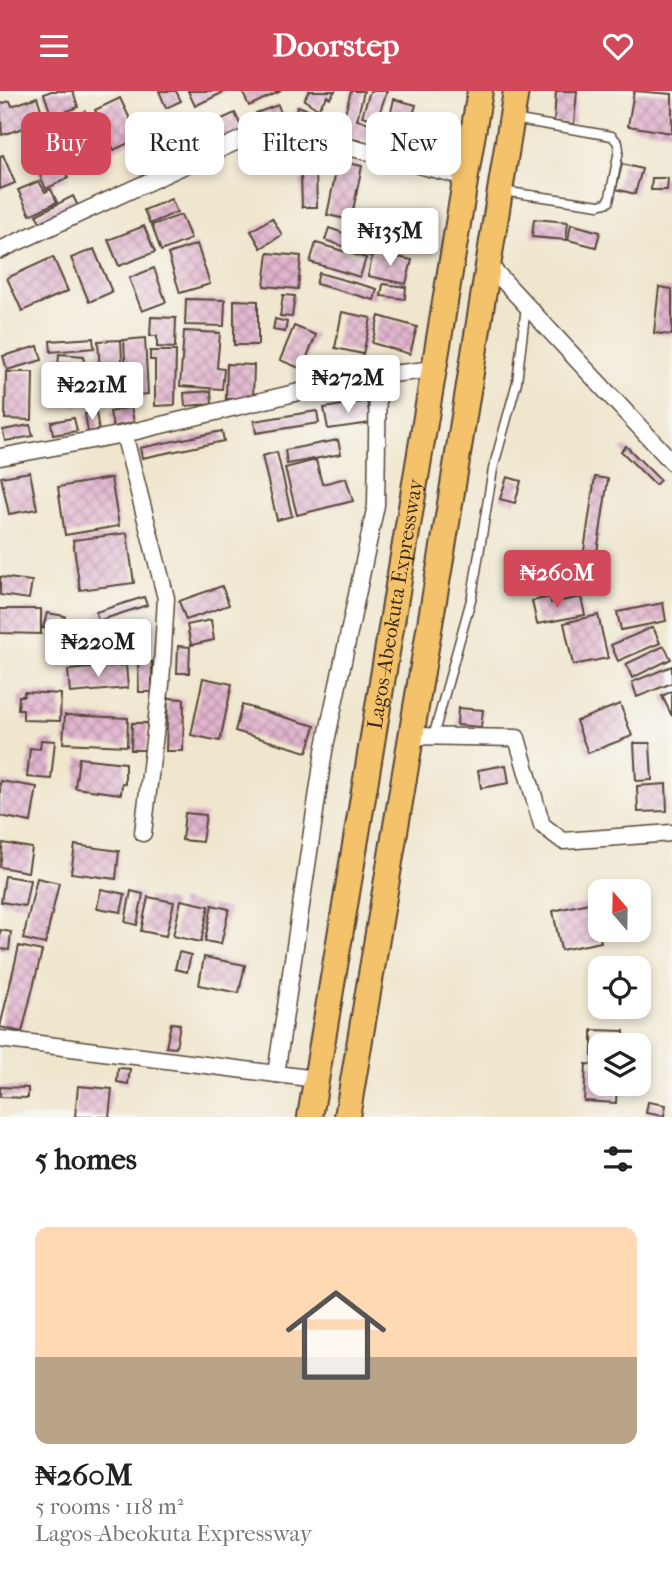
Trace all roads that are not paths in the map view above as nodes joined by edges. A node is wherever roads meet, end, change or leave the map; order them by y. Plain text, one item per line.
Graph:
1 (480, 91) edge
2 (516, 91) edge
3 (511, 118) junction
4 (465, 177) junction
5 (499, 191) junction
6 (0, 250) edge
7 (487, 263) junction
8 (526, 305) junction
9 (435, 369) junction
10 (378, 376) junction
11 (124, 434) junction
12 (0, 457) edge
13 (672, 462) edge
14 (423, 736) junction
15 (143, 833) dead end
16 (672, 833) edge
17 (0, 1039) edge
18 (276, 1074) junction
19 (316, 1079) junction
20 (310, 1117) edge
21 (347, 1117) edge

1 - 4 highway, Lagos-Abeokuta Expressway
2 - 3 highway, Lagos-Abeokuta Expressway
3 - 5 highway, Lagos-Abeokuta Expressway
3 - 5 lane
4 - 6 street
4 - 9 highway, Lagos-Abeokuta Expressway
5 - 7 highway, Lagos-Abeokuta Expressway
7 - 8 street
7 - 14 highway, Lagos-Abeokuta Expressway
8 - 13 street
8 - 14 lane
9 - 10 street
9 - 19 highway, Lagos-Abeokuta Expressway
10 - 11 street
10 - 18 street
11 - 12 street
11 - 15 street
14 - 16 street
14 - 21 highway, Lagos-Abeokuta Expressway
17 - 18 street
18 - 19 street
19 - 20 highway, Lagos-Abeokuta Expressway

